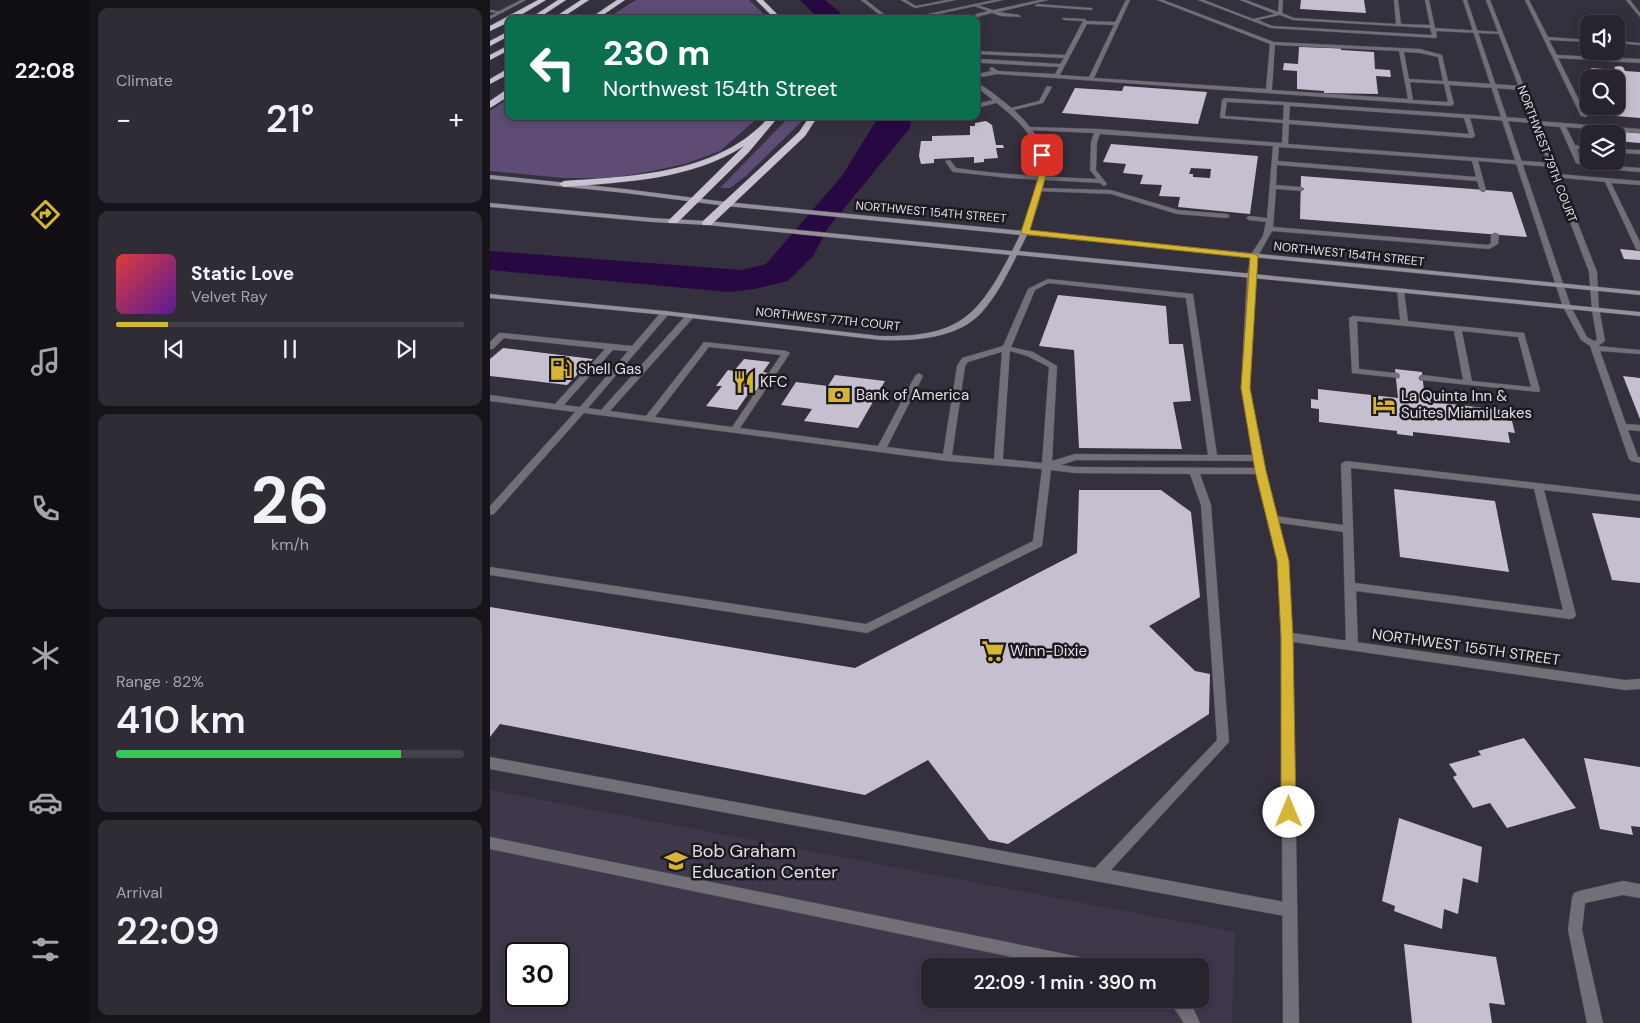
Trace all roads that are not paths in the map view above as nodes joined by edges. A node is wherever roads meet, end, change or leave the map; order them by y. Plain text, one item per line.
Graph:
1 (524, 0) edge
2 (542, 0) edge
3 (563, 0) edge
4 (586, 0) edge
5 (622, 0) edge
6 (759, 0) edge
7 (863, 0) edge
8 (903, 0) edge
9 (954, 0) edge
10 (1001, 0) edge
11 (1024, 0) edge
12 (1046, 0) edge
13 (1128, 0) edge
14 (1159, 0) edge
15 (1200, 0) edge
16 (1242, 0) edge
17 (1281, 0) edge
18 (1396, 0) edge
19 (1427, 0) edge
20 (1465, 0) edge
21 (1488, 0) edge
22 (1527, 0) edge
23 (1628, 0) edge
24 (1032, 3) junction
25 (976, 5) junction
26 (490, 11) edge
27 (501, 12) junction
28 (993, 12) junction
29 (1280, 14) junction
30 (515, 15) edge
31 (539, 15) edge
32 (562, 15) edge
33 (598, 15) edge
34 (775, 15) edge
35 (883, 15) edge
36 (927, 15) edge
37 (978, 15) edge
38 (1019, 16) dead end
39 (1640, 16) edge
40 (490, 18) edge
41 (1064, 19) dead end
42 (1253, 20) junction
43 (505, 21) edge
44 (1085, 21) junction
45 (1117, 24) junction
46 (1399, 25) junction
47 (1432, 28) junction
48 (490, 29) edge
49 (1475, 31) junction
50 (1500, 33) junction
51 (505, 35) edge
52 (1546, 38) junction
53 (1580, 40) edge
54 (1273, 43) junction
55 (1625, 43) edge
56 (490, 44) edge
57 (1640, 44) edge
58 (505, 49) edge
59 (1402, 50) junction
60 (980, 52) edge
61 (1554, 56) junction
62 (1067, 57) junction
63 (490, 58) edge
64 (982, 61) joint
65 (1640, 61) edge
66 (1062, 66) junction
67 (997, 72) junction
68 (505, 73) edge
69 (980, 75) edge
70 (1057, 76) junction
71 (1091, 79) junction
72 (1407, 80) junction
73 (490, 82) edge
74 (1446, 83) junction
75 (1494, 86) junction
76 (980, 87) edge
77 (1049, 87) dead end
78 (1522, 88) junction
79 (1269, 91) junction
80 (505, 95) edge
81 (998, 101) junction
82 (1411, 101) junction
83 (1287, 104) junction
84 (490, 105) edge
85 (980, 105) edge
86 (1010, 109) junction
87 (1584, 116) dead end
88 (1467, 117) junction
89 (1504, 119) junction
90 (771, 120) edge
91 (811, 120) edge
92 (1286, 122) junction
93 (1536, 122) junction
94 (1562, 125) junction
95 (1030, 129) junction
96 (1640, 130) edge
97 (1098, 131) junction
98 (760, 132) junction
99 (1276, 145) junction
100 (1285, 145) junction
101 (1572, 148) junction
102 (1580, 148) edge
103 (1625, 151) edge
104 (1640, 152) edge
105 (1475, 160) junction
106 (948, 161) dead end
107 (1275, 163) junction
108 (1519, 163) junction
109 (1552, 166) junction
110 (1636, 169) edge
111 (1557, 176) junction
112 (490, 177) edge
113 (1042, 179) junction
114 (1481, 180) junction
115 (1607, 180) junction
116 (1102, 181) junction
117 (1640, 182) edge
118 (564, 184) junction
119 (1273, 185) junction
120 (1301, 187) dead end
121 (1039, 190) junction
122 (1483, 190) dead end
123 (1111, 192) junction
124 (695, 200) junction
125 (726, 204) junction
126 (490, 205) edge
127 (1227, 216) dead end
128 (1249, 218) dead end
129 (1270, 220) junction
130 (673, 221) junction
131 (707, 223) junction
132 (1269, 229) junction
133 (1025, 232) junction
134 (1495, 235) dead end
135 (1640, 249) edge
136 (1016, 253) junction
137 (1254, 256) junction
138 (1251, 276) junction
139 (1560, 285) junction
140 (1594, 289) junction
141 (1400, 290) junction
142 (1640, 292) edge
143 (490, 296) edge
144 (1567, 307) junction
145 (1596, 310) junction
146 (665, 313) junction
147 (1640, 314) edge
148 (690, 316) junction
149 (1404, 323) junction
150 (1458, 329) junction
151 (490, 334) edge
152 (502, 335) junction
153 (1594, 346) junction
154 (490, 347) edge
155 (611, 347) junction
156 (1006, 348) junction
157 (633, 349) junction
158 (1640, 352) edge
159 (919, 376) dead end
160 (1396, 376) dead end
161 (1423, 378) dead end
162 (1468, 383) junction
163 (490, 398) edge
164 (557, 406) junction
165 (582, 410) junction
166 (603, 413) junction
167 (649, 418) junction
168 (1622, 426) junction
169 (1640, 428) edge
170 (735, 429) junction
171 (882, 448) junction
172 (1213, 457) junction
173 (947, 458) junction
174 (1259, 458) junction
175 (1640, 460) edge
176 (998, 462) junction
177 (1047, 466) junction
178 (1194, 470) junction
179 (1261, 471) junction
180 (1538, 486) junction
181 (1640, 498) edge
182 (490, 512) edge
183 (1274, 520) junction
184 (1348, 529) junction
185 (490, 572) edge
186 (1350, 586) junction
187 (1287, 637) junction
188 (1352, 646) junction
189 (1640, 684) edge
190 (490, 763) edge
191 (490, 843) edge
192 (1098, 874) junction
193 (1640, 891) edge
194 (1290, 910) junction
195 (1051, 958) edge
196 (1184, 1008) edge
197 (1192, 1023) edge
198 (1291, 1023) edge
199 (1595, 1023) edge

1 - 27 street
2 - 30 highway
3 - 31 highway
4 - 32 highway
5 - 33 highway
6 - 34 highway
7 - 35 street
8 - 9 street
10 - 25 street
11 - 24 street
12 - 24 street
13 - 45 street
14 - 54 street
15 - 42 street
16 - 29 street
17 - 29 street
18 - 46 street
19 - 47 street
20 - 49 street, NORTHWEST 79TH COURT
21 - 50 street, NORTHWEST 79TH COURT
22 - 52 street
23 - 39 street
24 - 28 street
24 - 44 street
25 - 28 street
25 - 36 street
26 - 27 street
27 - 40 street
28 - 37 street
28 - 38 street
29 - 42 street
29 - 46 street
41 - 44 street
42 - 47 street
43 - 48 highway
44 - 45 street
44 - 62 street
45 - 71 street
46 - 47 street
47 - 49 street
49 - 50 street
49 - 75 street, NORTHWEST 79TH COURT
50 - 78 street, NORTHWEST 79TH COURT
51 - 56 highway
52 - 53 street
52 - 61 street
54 - 59 street
54 - 79 street
55 - 57 street
58 - 63 highway
59 - 72 street
59 - 74 street
60 - 62 street
61 - 65 street
61 - 87 street
62 - 66 street
64 - 66 street
64 - 67 street
66 - 70 street
67 - 69 street
67 - 70 street
68 - 73 highway
70 - 71 street
71 - 79 street
72 - 74 street
72 - 82 street
74 - 75 street
74 - 82 street
75 - 78 street
75 - 89 street, NORTHWEST 79TH COURT
76 - 81 street, NORTHWEST 77TH COURT
77 - 86 street
78 - 93 street, NORTHWEST 79TH COURT
79 - 82 street
80 - 84 highway
81 - 85 street
81 - 86 street, NORTHWEST 77TH COURT
83 - 88 street
83 - 92 street
83 - 92 street
86 - 95 street, NORTHWEST 77TH COURT
88 - 89 street
88 - 92 street
89 - 93 street
89 - 108 street, NORTHWEST 79TH COURT
90 - 98 highway
91 - 125 highway
92 - 100 street
93 - 94 street
93 - 109 street, NORTHWEST 79TH COURT
94 - 96 street
94 - 101 street
95 - 97 street
95 - 113 street, NORTHWEST 77TH COURT
97 - 99 street
97 - 116 street
98 - 118 highway
98 - 124 highway
99 - 100 street
99 - 107 street
100 - 105 street
101 - 102 street
101 - 110 street
103 - 104 street
105 - 108 street
105 - 114 street
106 - 113 street
107 - 114 street
107 - 119 street
108 - 109 street
108 - 139 street, NORTHWEST 79TH COURT
109 - 111 street, NORTHWEST 79TH COURT
110 - 117 street
111 - 115 street
111 - 140 street, NORTHWEST 79TH COURT
112 - 118 main road, NORTHWEST 154TH STREET
113 - 116 street
113 - 121 street, NORTHWEST 77TH COURT
114 - 122 street
115 - 117 street
115 - 135 street
116 - 123 street
118 - 124 main road, NORTHWEST 154TH STREET
119 - 120 street
119 - 129 street
121 - 123 street
121 - 133 street, NORTHWEST 77TH COURT
123 - 127 street
124 - 125 main road, NORTHWEST 154TH STREET
124 - 130 highway
125 - 131 highway
125 - 133 main road, NORTHWEST 154TH STREET
126 - 130 main road
128 - 129 street
129 - 132 street
130 - 131 main road
131 - 136 main road
132 - 134 street
132 - 137 street
133 - 136 main road, NORTHWEST 77TH COURT
133 - 137 main road, NORTHWEST 154TH STREET
136 - 138 main road
136 - 148 main road, NORTHWEST 77TH COURT
137 - 138 street
137 - 139 main road, NORTHWEST 154TH STREET
138 - 141 main road
138 - 174 street
139 - 140 main road, NORTHWEST 154TH STREET
139 - 144 street, NORTHWEST 79TH COURT
140 - 142 main road, NORTHWEST 154TH STREET
140 - 145 street, NORTHWEST 79TH COURT
141 - 144 main road
141 - 149 street
143 - 146 main road, NORTHWEST 77TH COURT
144 - 145 main road
144 - 153 street, NORTHWEST 79TH COURT
145 - 147 main road
145 - 153 street, NORTHWEST 79TH COURT
146 - 148 main road, NORTHWEST 77TH COURT
146 - 157 street
148 - 166 street
149 - 150 street
149 - 160 street
150 - 162 street
150 - 162 street
151 - 152 street
152 - 154 street
152 - 155 street
153 - 158 street
153 - 168 street
155 - 157 street
155 - 164 street
156 - 172 street
156 - 173 street
156 - 176 street
156 - 177 street
157 - 165 street
159 - 171 street
161 - 162 street
163 - 164 street
164 - 165 street
165 - 166 street
165 - 182 street
166 - 167 street
167 - 170 street
167 - 170 street
168 - 169 street
168 - 175 street
170 - 171 street
171 - 173 street
172 - 174 street
172 - 177 street
173 - 176 street
174 - 179 street
176 - 177 street
177 - 178 street
177 - 185 street
178 - 179 street
178 - 192 street
179 - 183 street
180 - 181 street
180 - 184 street
180 - 186 street
183 - 184 street
183 - 187 street
184 - 186 street
186 - 188 street
187 - 188 street, NORTHWEST 155TH STREET
187 - 194 street
188 - 189 street, NORTHWEST 155TH STREET
190 - 192 street
191 - 195 street
192 - 194 street
193 - 199 street
194 - 198 street
196 - 197 street

